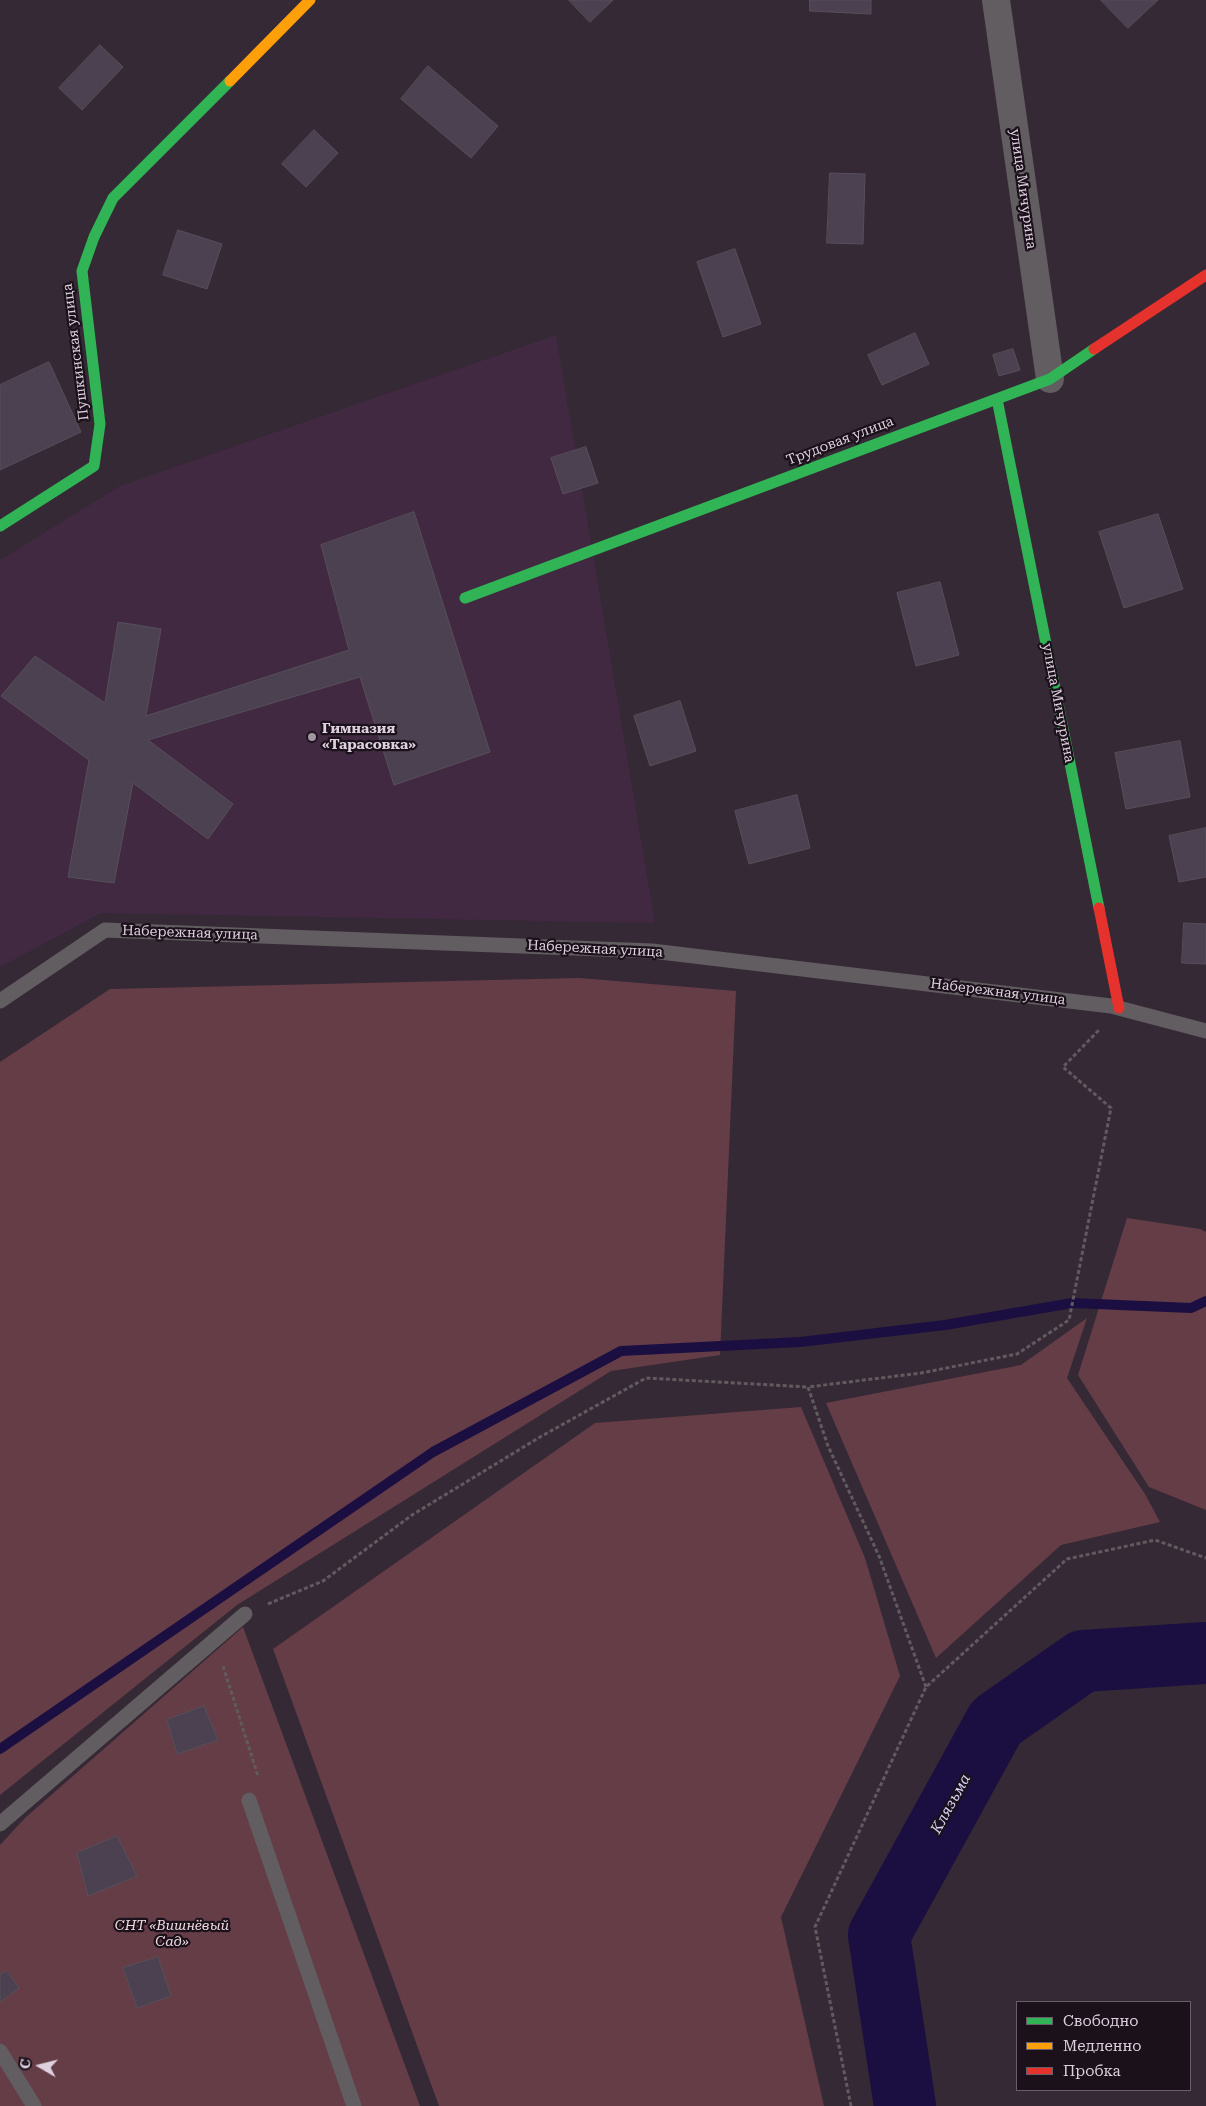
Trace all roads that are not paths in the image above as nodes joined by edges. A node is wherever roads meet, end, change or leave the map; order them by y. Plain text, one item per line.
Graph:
1 (310, 0) edge
2 (996, 0) edge
3 (1206, 275) edge
4 (1050, 378) junction
5 (996, 399) junction
6 (0, 526) edge
7 (465, 598) dead end
8 (0, 1001) edge
9 (1119, 1008) junction
10 (1206, 1031) edge
11 (245, 1614) road end
12 (249, 1800) road end
13 (0, 1824) edge
14 (0, 2051) edge
15 (34, 2106) edge
16 (354, 2106) edge

1 - 6 street, Пушкинская улица
2 - 4 street, улица Мичурина
3 - 4 street, Трудовая улица
4 - 5 street, Трудовая улица
5 - 7 street, Трудовая улица
5 - 9 street, улица Мичурина
8 - 9 lane, Набережная улица
9 - 10 lane, Набережная улица
11 - 13 lane
12 - 16 lane
14 - 15 lane

